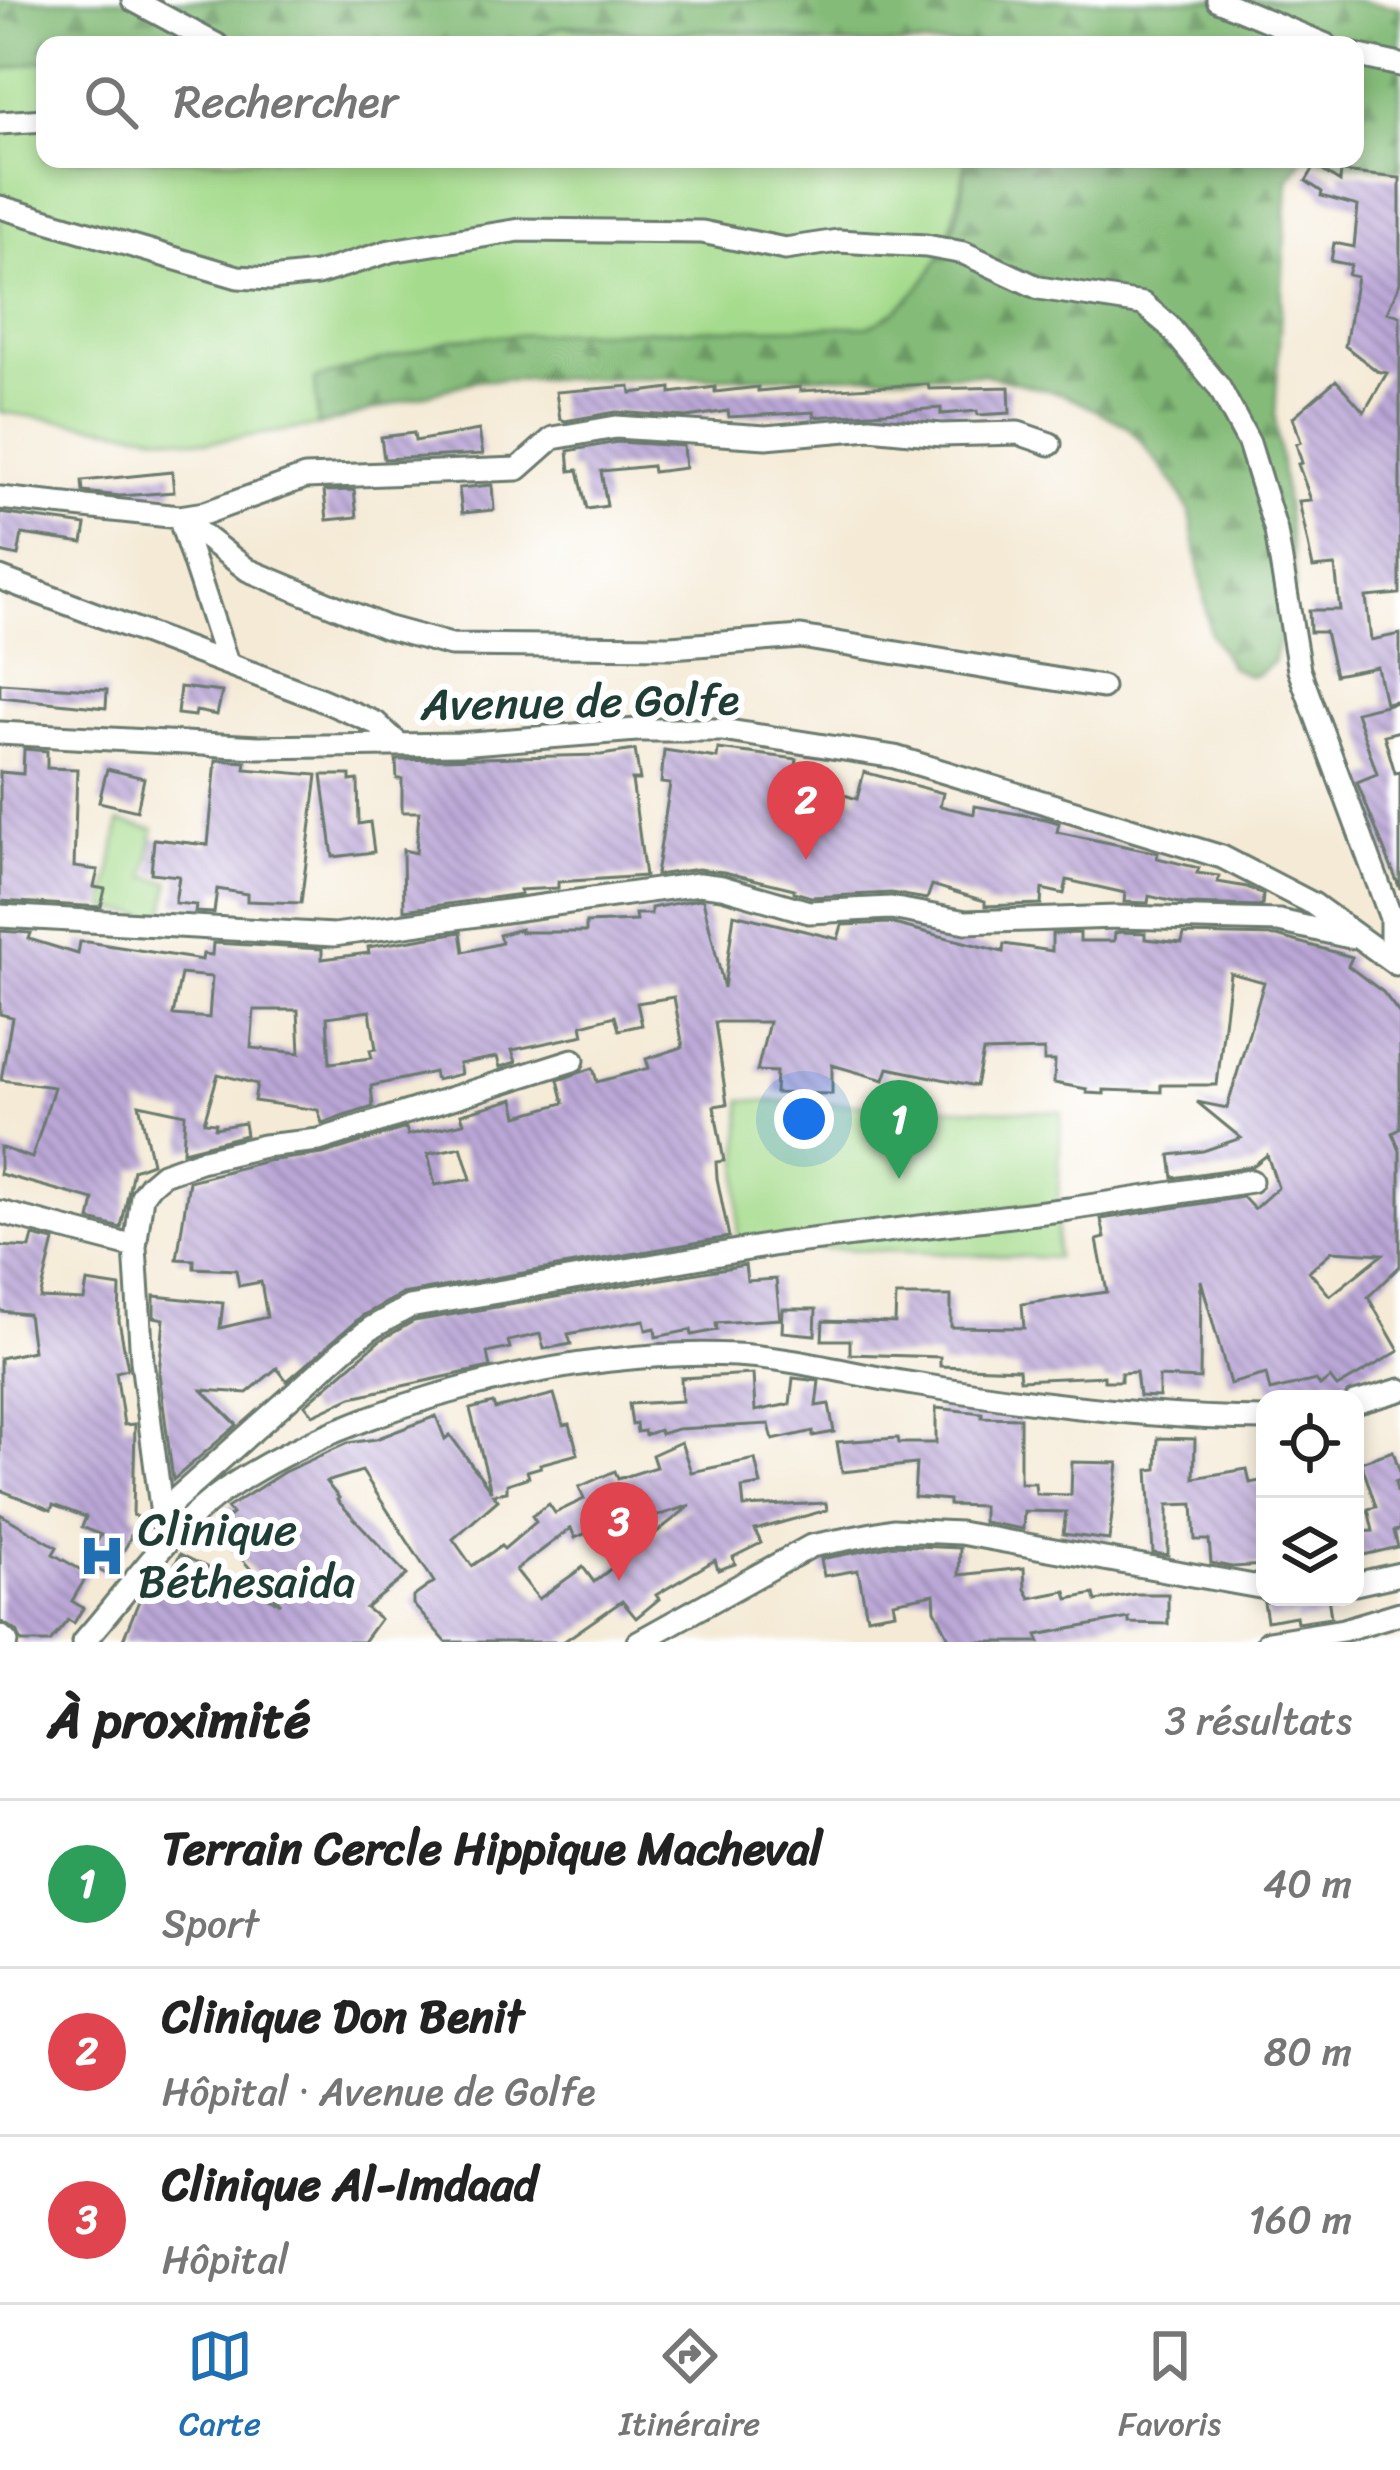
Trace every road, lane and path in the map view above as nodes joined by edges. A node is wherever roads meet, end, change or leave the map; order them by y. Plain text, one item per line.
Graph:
1 (133, 0) edge
2 (1219, 0) edge
3 (200, 36) edge
4 (1305, 36) edge
5 (1364, 57) edge
6 (1400, 65) edge
7 (36, 121) edge
8 (0, 123) edge
9 (0, 207) edge
10 (1050, 444) dead end
11 (0, 498) edge
12 (179, 517) junction
13 (0, 578) edge
14 (227, 663) junction
15 (1102, 687) dead end
16 (0, 734) edge
17 (400, 745) junction
18 (0, 916) edge
19 (1357, 939) junction
20 (1396, 964) edge
21 (573, 1060) dead end
22 (1251, 1181) dead end
23 (0, 1212) edge
24 (135, 1247) junction
25 (1400, 1390) edge
26 (1364, 1400) edge
27 (1256, 1418) edge
28 (164, 1516) junction
29 (160, 1547) junction
30 (1400, 1574) edge
31 (1364, 1582) edge
32 (1256, 1586) edge
33 (1400, 1613) edge
34 (0, 1636) edge
35 (7, 1642) edge
36 (83, 1642) edge
37 (638, 1642) edge
38 (1268, 1642) edge

1 - 3 street
2 - 4 street
5 - 6 street
7 - 8 street
9 - 20 street
10 - 12 street
11 - 12 street
12 - 14 street
12 - 15 street
13 - 14 street
14 - 17 street
16 - 17 street, Avenue de Golfe
17 - 19 street, Avenue de Golfe
18 - 19 street
19 - 20 street, Avenue de Golfe
21 - 24 street
22 - 28 street
23 - 24 street
24 - 28 street
25 - 26 street
27 - 29 street
28 - 29 street
29 - 36 street
30 - 31 street
32 - 37 street
33 - 38 street
34 - 35 street

